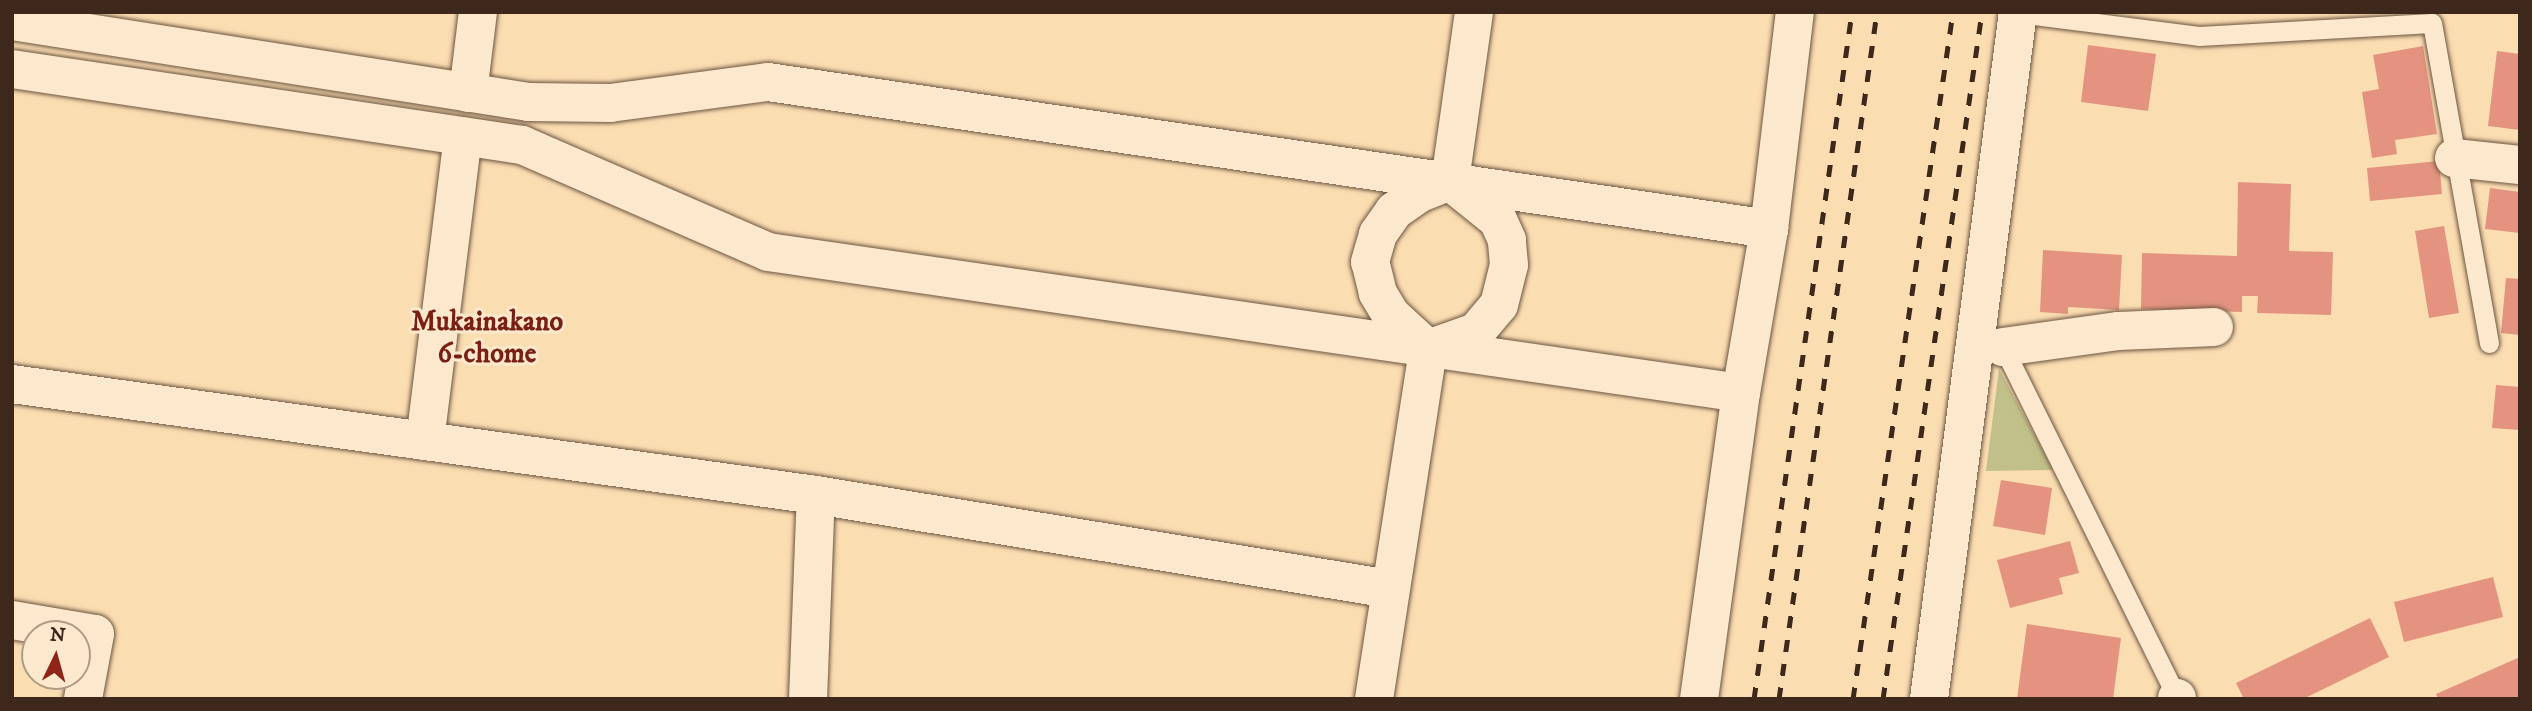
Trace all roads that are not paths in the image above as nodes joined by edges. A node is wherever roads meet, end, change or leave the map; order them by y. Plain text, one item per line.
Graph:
1 (478, 12) edge
2 (1474, 12) edge
3 (1795, 12) edge
4 (2018, 13) edge
5 (12, 21) edge
6 (12, 69) edge
7 (468, 93) junction
8 (463, 136) junction
9 (2454, 158) junction
10 (2520, 164) edge
11 (1450, 181) junction
12 (1769, 229) junction
13 (2214, 327) dead end
14 (2488, 343) dead end
15 (1989, 345) junction
16 (1428, 349) junction
17 (12, 384) edge
18 (1741, 393) junction
19 (425, 441) junction
20 (816, 495) junction
21 (1390, 589) junction
22 (12, 620) edge
23 (83, 699) edge
24 (808, 699) edge
25 (1374, 699) edge
26 (1699, 699) edge
27 (1929, 699) edge
28 (2177, 699) edge

1 - 7 street
2 - 11 street
3 - 12 street
4 - 9 lane
4 - 15 street
5 - 7 street
6 - 8 street
7 - 11 street
8 - 16 street
8 - 19 street
9 - 10 street
9 - 14 lane
11 - 12 street
11 - 16 street
11 - 16 street
12 - 18 street
13 - 15 street
15 - 27 street
15 - 28 lane
16 - 18 street
16 - 21 street
17 - 19 street
18 - 26 street
19 - 20 street
20 - 21 street
20 - 24 street
21 - 25 street
22 - 23 street

